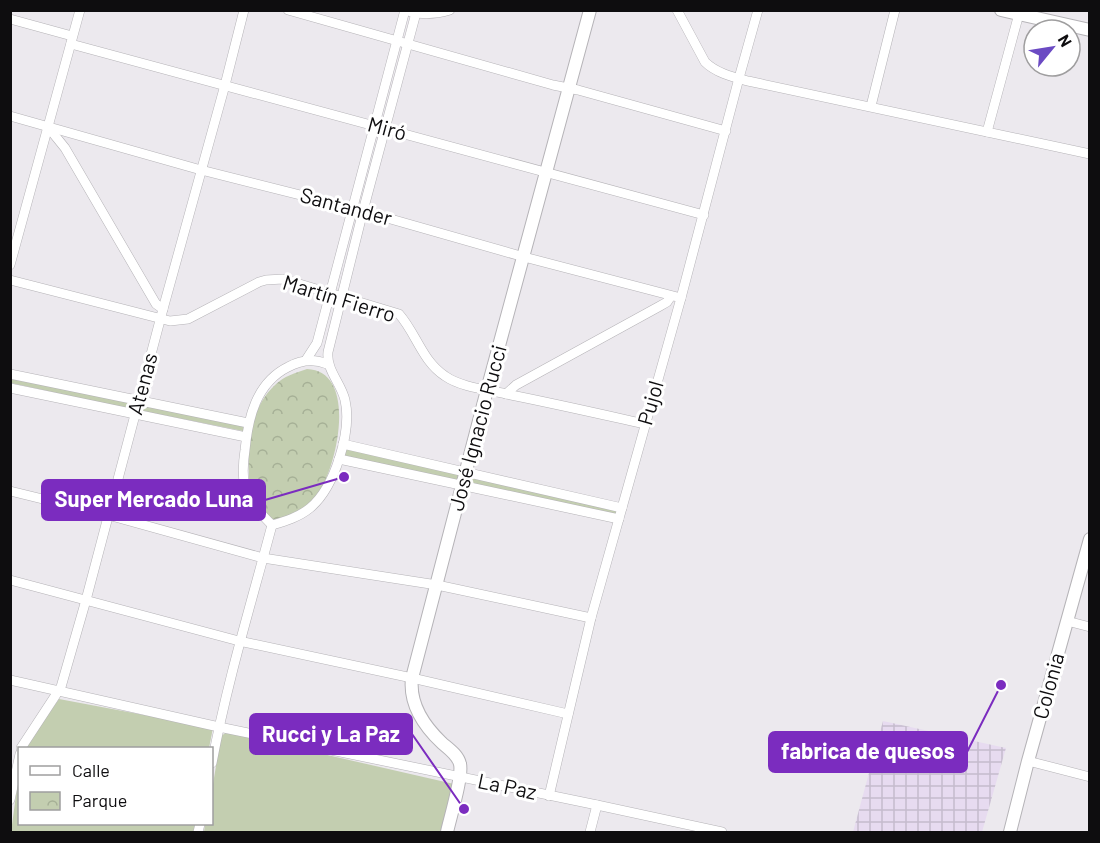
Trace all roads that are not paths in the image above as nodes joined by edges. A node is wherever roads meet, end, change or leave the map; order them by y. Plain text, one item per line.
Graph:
1 (80, 10) edge
2 (244, 10) edge
3 (288, 10) edge
4 (450, 10) edge
5 (590, 10) edge
6 (677, 10) edge
7 (758, 10) edge
8 (895, 10) edge
9 (1001, 10) edge
10 (409, 11) edge
11 (1019, 12) edge
12 (10, 19) edge
13 (1089, 30) edge
14 (71, 40) junction
15 (397, 40) junction
16 (408, 44) junction
17 (739, 78) junction
18 (225, 84) junction
19 (568, 88) junction
20 (871, 106) junction
21 (10, 116) edge
22 (375, 126) junction
23 (48, 127) junction
24 (385, 129) junction
25 (726, 131) junction
26 (987, 132) junction
27 (71, 134) junction
28 (65, 148) junction
29 (1089, 153) edge
30 (201, 170) junction
31 (546, 172) junction
32 (352, 208) junction
33 (363, 212) junction
34 (704, 215) junction
35 (524, 257) junction
36 (10, 265) edge
37 (10, 280) edge
38 (330, 292) junction
39 (341, 296) junction
40 (671, 296) junction
41 (681, 298) junction
42 (161, 314) junction
43 (306, 360) junction
44 (327, 364) junction
45 (10, 374) edge
46 (10, 388) edge
47 (487, 390) junction
48 (506, 394) junction
49 (138, 401) junction
50 (135, 413) junction
51 (248, 423) junction
52 (645, 424) junction
53 (246, 437) junction
54 (343, 444) junction
55 (339, 459) junction
56 (466, 472) junction
57 (463, 485) junction
58 (10, 491) edge
59 (622, 508) junction
60 (108, 515) junction
61 (619, 519) junction
62 (272, 525) junction
63 (1089, 539) edge
64 (263, 558) junction
65 (10, 580) edge
66 (437, 585) junction
67 (86, 600) junction
68 (591, 618) junction
69 (1067, 621) junction
70 (1089, 627) edge
71 (239, 641) junction
72 (412, 678) junction
73 (10, 680) edge
74 (59, 691) junction
75 (568, 714) junction
76 (219, 726) junction
77 (22, 747) edge
78 (213, 758) edge
79 (1028, 761) junction
80 (18, 763) edge
81 (460, 777) junction
82 (1089, 777) edge
83 (549, 796) junction
84 (10, 800) edge
85 (597, 805) junction
86 (447, 832) edge
87 (590, 832) edge
88 (722, 832) edge
89 (1010, 832) edge

1 - 14 street
2 - 18 street, Atenas
3 - 15 street
4 - 10 street
5 - 19 street, José Ignacio Rucci
6 - 17 street
7 - 17 street, Pujol
8 - 20 street
9 - 11 street
10 - 15 street
10 - 16 street
11 - 13 street
11 - 26 street
12 - 14 street, Miró
14 - 18 street, Miró
14 - 23 street
15 - 16 street
15 - 22 street
16 - 19 street
16 - 24 street
17 - 20 street
17 - 25 street, Pujol
18 - 22 street, Miró
18 - 30 street, Atenas
19 - 25 street
19 - 31 street, José Ignacio Rucci
20 - 26 street
21 - 23 street, Santander
22 - 24 street, Miró
22 - 32 street
23 - 27 street, Santander
23 - 28 street
23 - 36 street
24 - 31 street, Miró
24 - 33 street
25 - 34 street, Pujol
26 - 29 street
27 - 28 street
27 - 30 street, Santander
28 - 42 street
30 - 32 street, Santander
30 - 42 street, Atenas
31 - 34 street, Miró
31 - 35 street, José Ignacio Rucci
32 - 33 street, Santander
32 - 38 street
33 - 35 street, Santander
33 - 39 street
34 - 41 street, Pujol
35 - 40 street, Santander
35 - 47 street, José Ignacio Rucci
37 - 42 street, Martín Fierro
38 - 39 street, Martín Fierro
38 - 42 street, Martín Fierro
38 - 43 street
39 - 44 street
39 - 47 street, Martín Fierro
40 - 41 street, Santander
40 - 48 street
41 - 52 street, Pujol
42 - 49 street, Atenas
43 - 44 street
43 - 51 street
44 - 54 street
45 - 49 street
46 - 50 street
47 - 48 street, Martín Fierro
47 - 56 street, José Ignacio Rucci
48 - 52 street, Martín Fierro
49 - 50 street, Atenas
49 - 51 street
50 - 53 street
50 - 60 street, Atenas
51 - 53 street
52 - 59 street, Pujol
53 - 62 street
54 - 55 street
54 - 56 street
55 - 57 street
55 - 62 street
56 - 57 street, José Ignacio Rucci
56 - 59 street
57 - 61 street
57 - 66 street, José Ignacio Rucci
58 - 60 street
59 - 61 street, Pujol
60 - 64 street
60 - 67 street, Atenas
61 - 68 street, Pujol
62 - 64 street
63 - 69 street, Colonia
64 - 66 street
64 - 71 street
65 - 67 street
66 - 68 street
66 - 72 street, José Ignacio Rucci
67 - 71 street
67 - 74 street, Atenas
68 - 75 street, Pujol
69 - 70 street
69 - 79 street, Colonia
71 - 72 street
71 - 76 street
72 - 75 street
72 - 81 street, José Ignacio Rucci
73 - 74 street, La Paz
74 - 76 street, La Paz
74 - 77 street, Atenas
75 - 83 street, Pujol
76 - 78 street
76 - 81 street, La Paz
79 - 82 street
79 - 89 street, Colonia
80 - 84 street
81 - 83 street, La Paz
81 - 86 street
83 - 85 street, La Paz
85 - 87 street
85 - 88 street, La Paz

